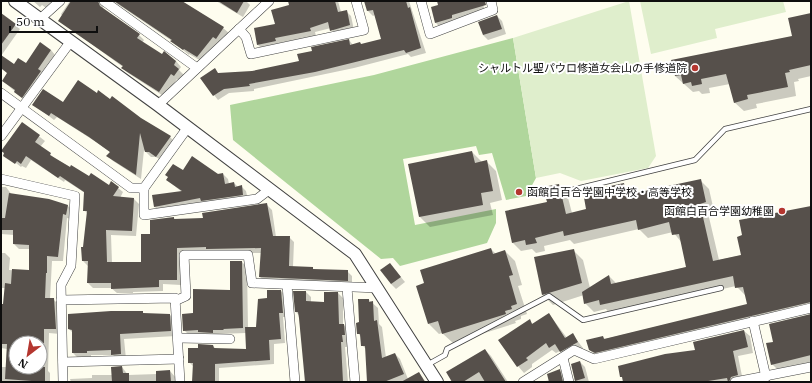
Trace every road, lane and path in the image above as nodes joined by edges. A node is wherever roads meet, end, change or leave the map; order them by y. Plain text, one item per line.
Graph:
1 (15, 1) edge
2 (60, 1) edge
3 (104, 1) edge
4 (269, 1) edge
5 (356, 1) edge
6 (421, 1) edge
7 (491, 1) edge
8 (40, 19) junction
9 (239, 29) junction
10 (71, 41) junction
11 (197, 68) junction
12 (1, 93) edge
13 (158, 105) junction
14 (22, 108) junction
15 (811, 109) edge
16 (188, 127) junction
17 (1, 136) edge
18 (1, 179) edge
19 (144, 188) junction
20 (270, 189) junction
21 (572, 190) dead end
22 (287, 285) junction
23 (347, 288) junction
24 (378, 288) junction
25 (721, 288) dead end
26 (61, 300) junction
27 (175, 300) junction
28 (811, 308) edge
29 (753, 322) junction
30 (178, 338) junction
31 (230, 339) dead end
32 (563, 358) junction
33 (179, 359) junction
34 (63, 362) junction
35 (427, 366) junction
36 (811, 367) edge
37 (766, 376) junction
38 (63, 382) edge
39 (180, 382) edge
40 (295, 382) edge
41 (355, 382) edge
42 (437, 382) edge
43 (522, 382) edge
44 (569, 382) edge
45 (735, 382) edge

1 - 8 street
2 - 8 street
3 - 11 street
4 - 9 street
5 - 9 street
6 - 7 street
8 - 10 street
9 - 11 street
10 - 13 street
10 - 14 street
11 - 13 street
12 - 14 street
13 - 16 street
14 - 17 street
14 - 19 street
15 - 21 lane
16 - 19 street
16 - 20 street
18 - 26 street
19 - 20 street
20 - 24 street
22 - 23 street
22 - 27 street
22 - 40 street
23 - 24 street
23 - 41 street
24 - 35 street
25 - 35 lane
26 - 27 street
26 - 34 street
27 - 30 street
28 - 29 street
29 - 32 street
29 - 37 street
30 - 31 street
30 - 33 street
32 - 43 street
32 - 44 street
33 - 34 street
33 - 39 street
34 - 38 street
35 - 42 street
36 - 37 street
37 - 45 street

